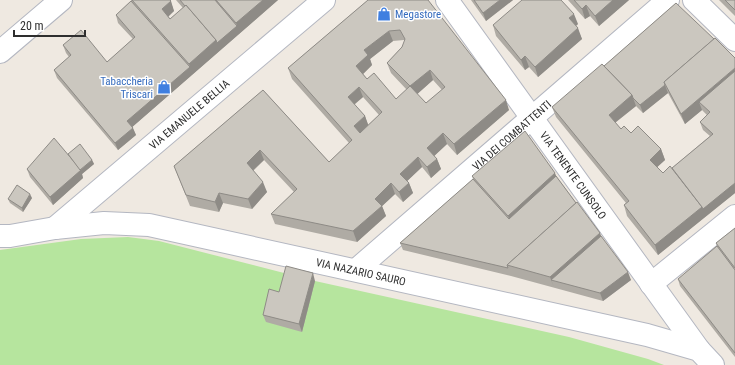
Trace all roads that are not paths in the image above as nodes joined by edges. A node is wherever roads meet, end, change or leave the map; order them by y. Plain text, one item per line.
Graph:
1 (61, 0) edge
2 (324, 0) edge
3 (447, 0) edge
4 (668, 0) edge
5 (694, 0) edge
6 (735, 40) edge
7 (0, 52) edge
8 (532, 118) junction
9 (735, 216) edge
10 (55, 228) junction
11 (0, 236) edge
12 (356, 270) junction
13 (651, 284) junction
14 (706, 358) edge

1 - 7 street
2 - 10 street, VIA EMANUELE BELLIA
3 - 8 street, VIA TENENTE CUNSOLO
4 - 8 street, VIA DEI COMBATTENTI
5 - 6 street
8 - 12 street, VIA DEI COMBATTENTI
8 - 13 street, VIA TENENTE CUNSOLO
9 - 13 street
10 - 11 street, VIA NAZARIO SAURO
10 - 12 street, VIA NAZARIO SAURO
12 - 14 street, VIA NAZARIO SAURO
13 - 14 street, VIA TENENTE CUNSOLO

